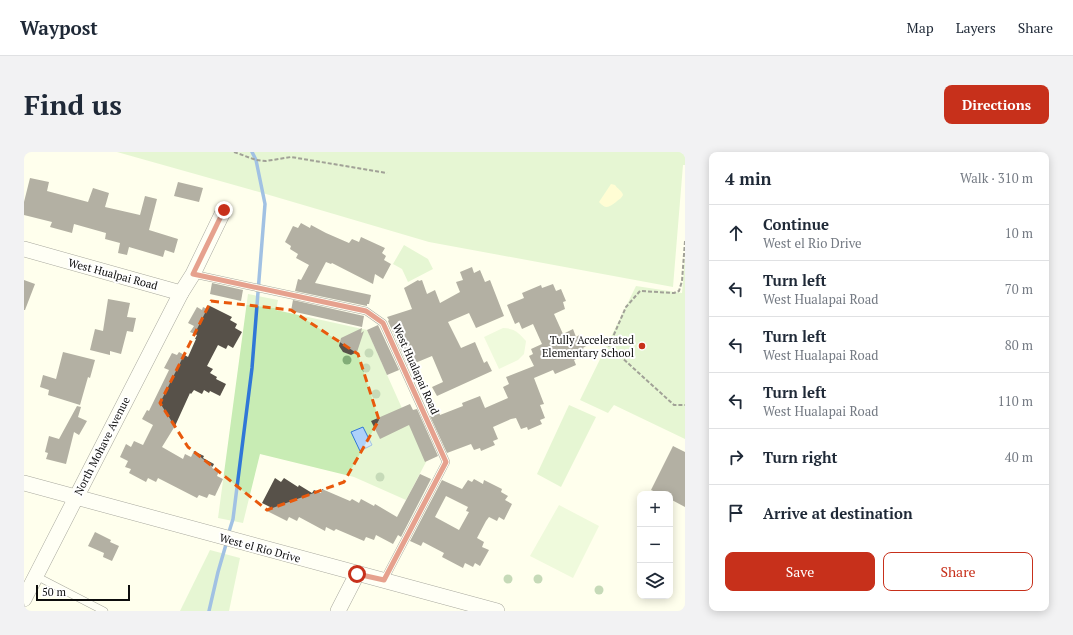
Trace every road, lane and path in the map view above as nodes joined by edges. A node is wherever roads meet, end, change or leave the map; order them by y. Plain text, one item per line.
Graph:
1 (234, 152) edge
2 (387, 173) dead end
3 (224, 210) dead end
4 (685, 242) edge
5 (24, 249) edge
6 (193, 274) junction
7 (181, 293) junction
8 (685, 404) edge
9 (24, 483) edge
10 (76, 498) junction
11 (357, 574) junction
12 (36, 576) junction
13 (384, 580) junction
14 (24, 599) edge
15 (104, 611) edge
16 (338, 611) edge
17 (497, 611) edge

1 - 2 path
3 - 6 street
4 - 8 path
5 - 7 street, West Hualpai Road
6 - 7 street
6 - 13 lane, West Hualapai Road
7 - 10 street, North Mohave Avenue
9 - 10 street, West el Rio Drive
10 - 11 street, West el Rio Drive
10 - 12 street, North Mohave Avenue
11 - 13 street, West el Rio Drive
11 - 16 street
12 - 14 street, North Mohave Avenue
12 - 15 lane
13 - 17 street, West el Rio Drive

